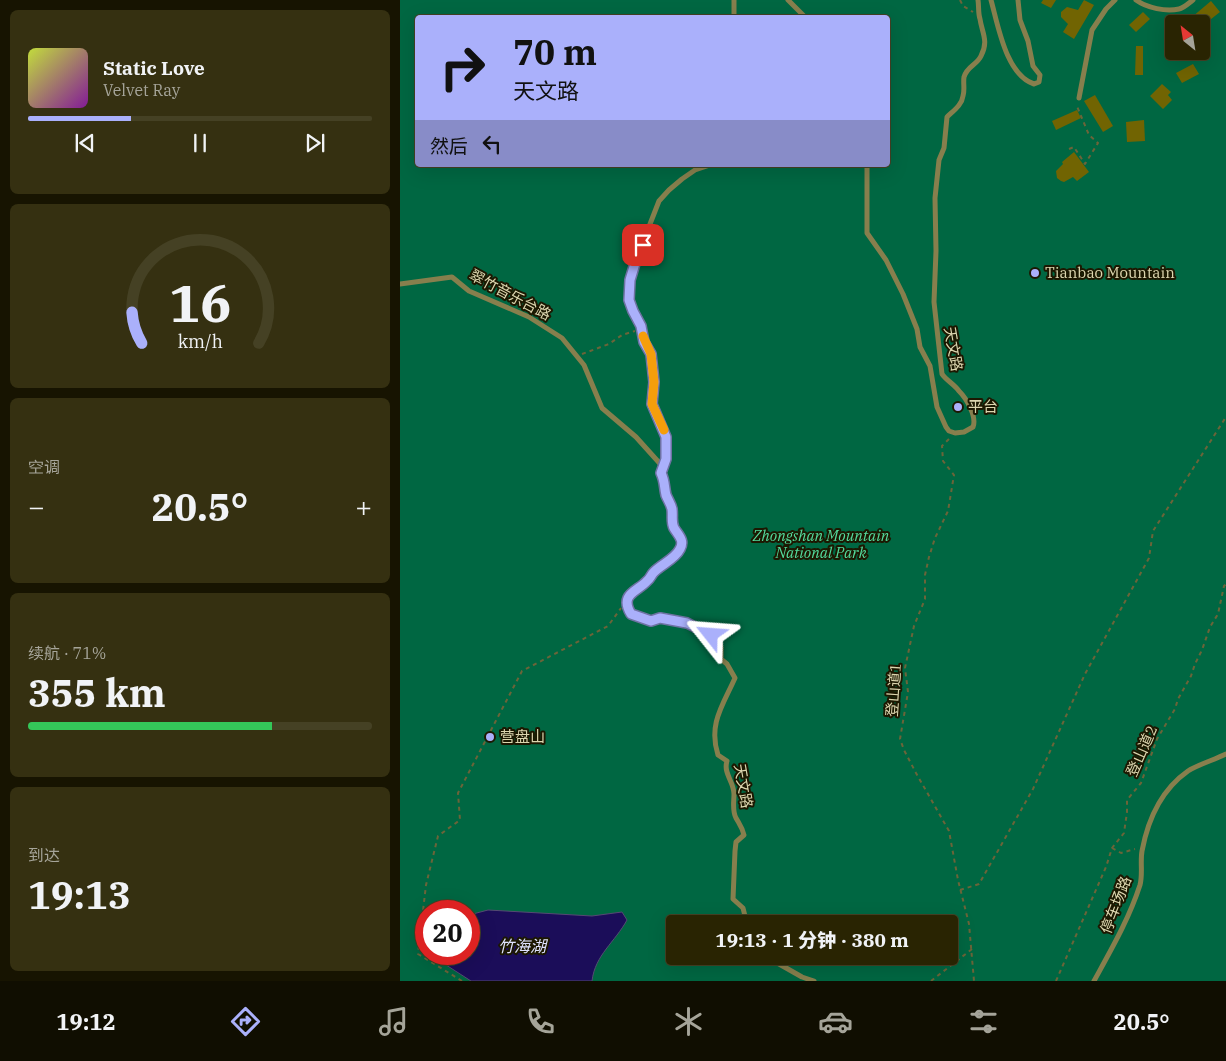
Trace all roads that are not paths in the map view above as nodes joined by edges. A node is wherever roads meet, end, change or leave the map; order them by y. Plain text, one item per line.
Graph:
1 (734, 0) edge
2 (788, 0) edge
3 (978, 0) edge
4 (991, 0) edge
5 (1018, 0) edge
6 (1115, 0) edge
7 (1136, 0) edge
8 (1193, 0) edge
9 (734, 15) edge
10 (803, 15) edge
11 (1079, 98) dead end
12 (704, 167) edge
13 (867, 167) edge
14 (400, 284) edge
15 (663, 467) junction
16 (1226, 754) edge
17 (745, 915) edge
18 (782, 965) edge
19 (814, 981) edge
20 (1094, 981) edge

1 - 9 lane
2 - 10 lane
3 - 13 lane, 天文路
4 - 5 lane
6 - 11 lane
7 - 8 lane
12 - 15 lane
14 - 15 lane, 翠竹音乐台路
15 - 17 lane, 天文路
16 - 20 lane, 停车场路
18 - 19 lane

